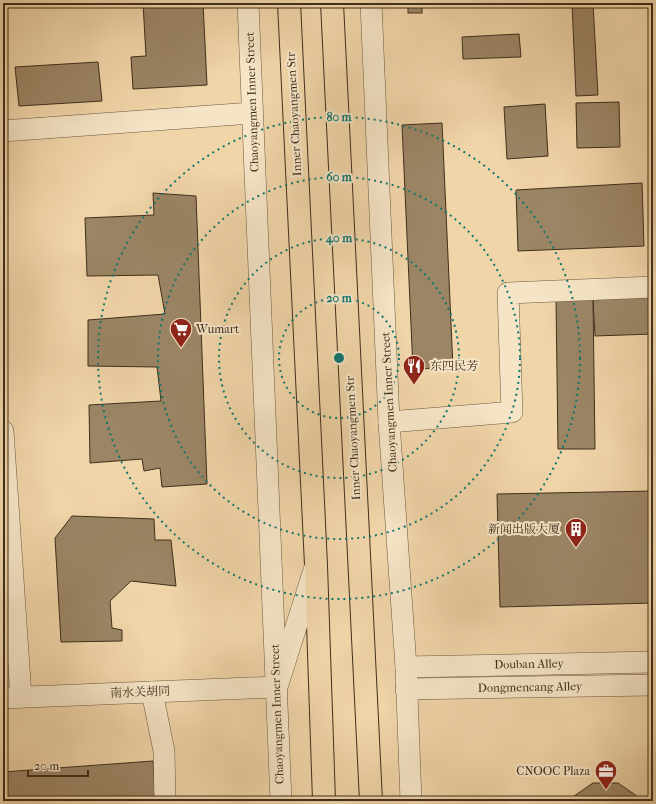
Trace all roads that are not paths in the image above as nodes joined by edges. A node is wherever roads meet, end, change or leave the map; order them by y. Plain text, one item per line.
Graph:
1 (248, 3) edge
2 (289, 3) edge
3 (332, 3) edge
4 (371, 3) edge
5 (252, 113) junction
6 (3, 131) edge
7 (653, 288) edge
8 (389, 422) junction
9 (3, 431) edge
10 (4, 462) edge
11 (316, 565) junction
12 (653, 662) edge
13 (406, 667) junction
14 (653, 685) edge
15 (276, 687) junction
16 (406, 689) junction
17 (152, 692) junction
18 (12, 698) edge
19 (165, 801) edge
20 (281, 801) edge
21 (324, 801) edge
22 (371, 801) edge
23 (411, 801) edge

1 - 5 street, Chaoyangmen Inner Street
2 - 11 main road, Inner Chaoyangmen Str
3 - 22 main road, Inner Chaoyangmen Str
4 - 8 street, Chaoyangmen Inner Street
5 - 6 street
5 - 15 street, Chaoyangmen Inner Street
7 - 8 street
8 - 13 street, Chaoyangmen Inner Street
9 - 10 street
10 - 18 street
11 - 15 street
11 - 21 main road, Inner Chaoyangmen Str
12 - 13 street, Douban Alley
13 - 16 street, Chaoyangmen Inner Street
14 - 16 street, Dongmencang Alley
15 - 17 street, 南水关胡同
15 - 20 street, Chaoyangmen Inner Street
16 - 23 street, Chaoyangmen Inner Street
17 - 18 street, 南水关胡同
17 - 19 street

